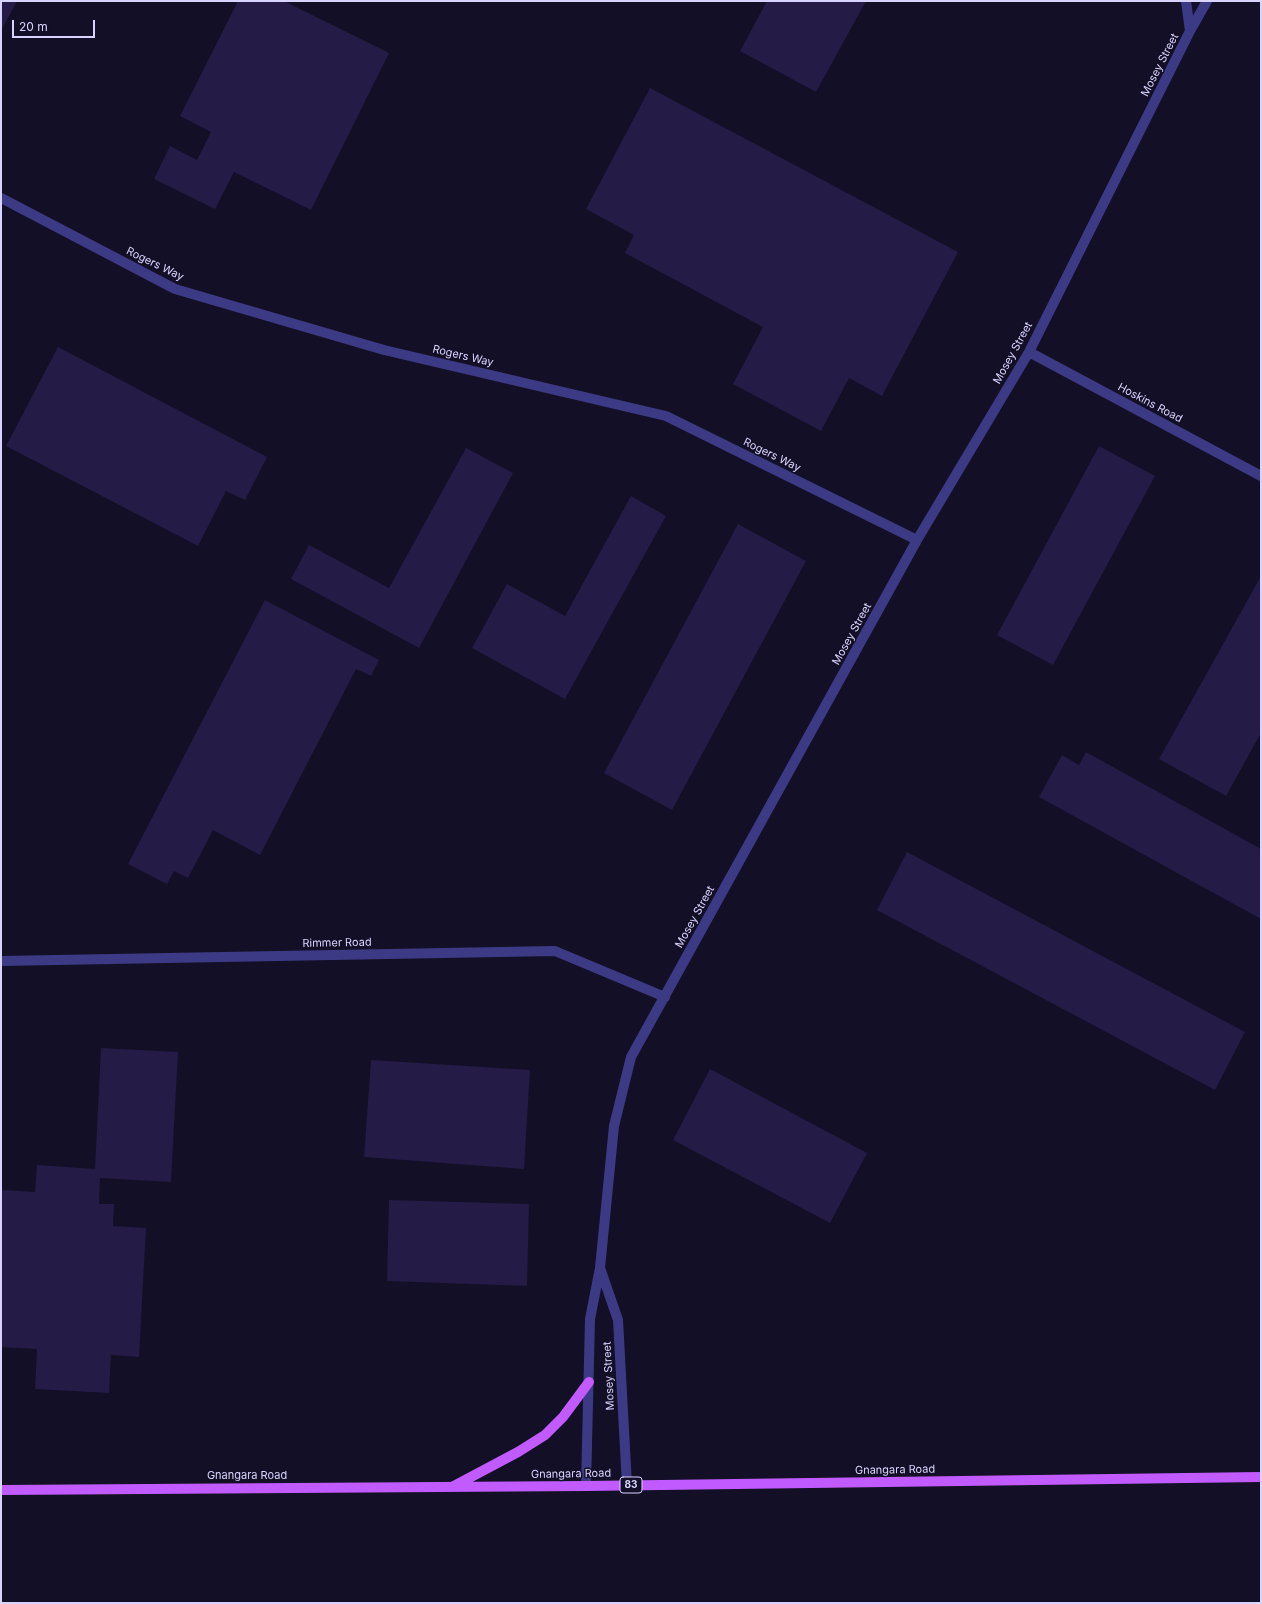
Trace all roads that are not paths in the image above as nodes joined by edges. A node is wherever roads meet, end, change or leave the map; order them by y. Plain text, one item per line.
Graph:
1 (1186, 1) edge
2 (1208, 1) edge
3 (1190, 31) junction
4 (1, 198) edge
5 (1028, 352) junction
6 (1261, 476) edge
7 (917, 540) junction
8 (1, 961) edge
9 (665, 997) junction
10 (600, 1268) junction
11 (589, 1382) junction
12 (1261, 1476) edge
13 (627, 1485) junction
14 (586, 1486) junction
15 (452, 1487) junction
16 (1, 1490) edge

1 - 3 street, Mosey Street
2 - 3 street, Mosey Street
3 - 5 street, Mosey Street
4 - 7 street, Rogers Way
5 - 6 street, Hoskins Road
5 - 7 street, Mosey Street
7 - 9 street, Mosey Street
8 - 9 street, Rimmer Road
9 - 10 street, Mosey Street
10 - 11 street, Mosey Street
10 - 13 street, Mosey Street
11 - 14 street, Mosey Street
11 - 15 main road
12 - 13 main road, Gnangara Road / 83
13 - 14 main road, Gnangara Road / 83
14 - 15 main road, Gnangara Road / 83
15 - 16 main road, Gnangara Road / 83

